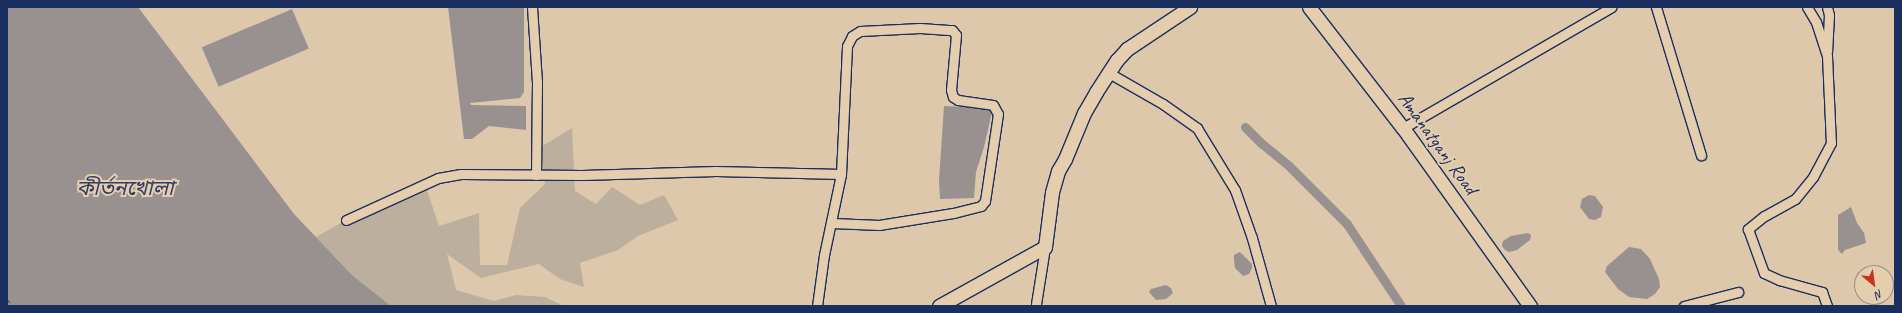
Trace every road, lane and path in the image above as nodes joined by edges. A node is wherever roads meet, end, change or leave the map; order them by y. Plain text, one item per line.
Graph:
1 (532, 7) edge
2 (1190, 7) edge
3 (1309, 7) edge
4 (1612, 7) edge
5 (1656, 7) edge
6 (1807, 7) edge
7 (1827, 7) edge
8 (1826, 56) junction
9 (1109, 73) junction
10 (1403, 128) junction
11 (1701, 155) dead end
12 (841, 174) junction
13 (536, 175) junction
14 (346, 220) dead end
15 (832, 223) junction
16 (1045, 247) junction
17 (1738, 292) dead end
18 (1036, 304) dead end
19 (817, 306) edge
20 (939, 306) edge
21 (1271, 306) edge
22 (1530, 306) edge
23 (1684, 306) edge
24 (1827, 306) edge

1 - 13 street
2 - 9 main road
3 - 10 main road, Amanatganj Road
4 - 10 street
5 - 11 street
6 - 8 street
7 - 8 street
8 - 24 street
9 - 16 main road
9 - 21 street
10 - 22 main road, Amanatganj Road
12 - 13 street
12 - 15 street
12 - 15 street
13 - 14 street
15 - 19 street
16 - 18 street
16 - 20 main road
17 - 23 street

